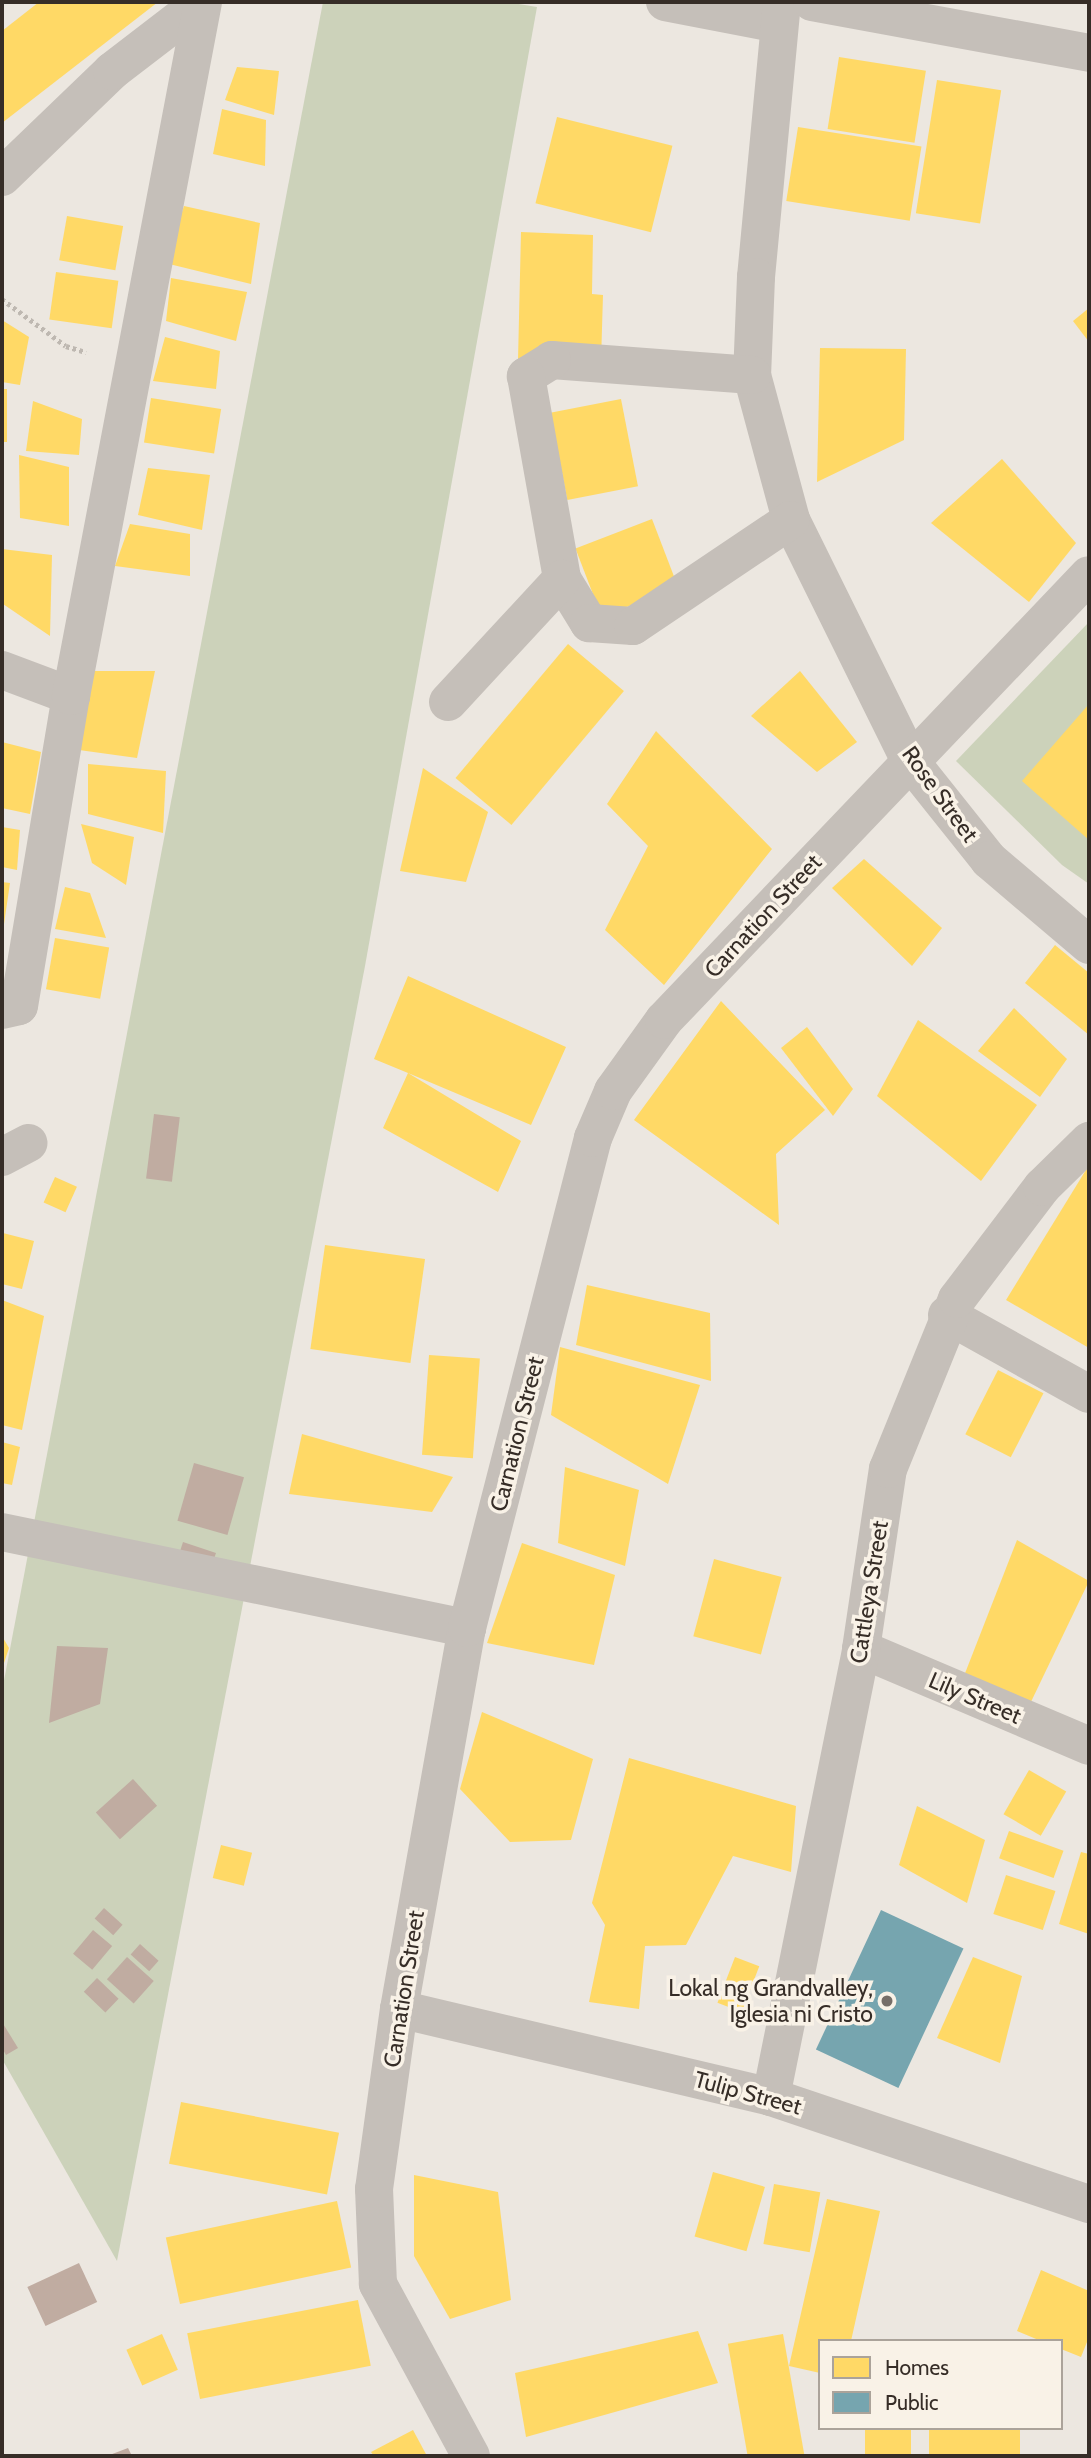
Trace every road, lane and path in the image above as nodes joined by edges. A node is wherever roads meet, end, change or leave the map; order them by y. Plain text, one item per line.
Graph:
1 (202, 2) edge
2 (665, 2) edge
3 (812, 2) edge
4 (780, 13) edge
5 (1089, 52) edge
6 (2, 177) edge
7 (2, 299) edge
8 (134, 365) junction
9 (752, 375) junction
10 (791, 520) junction
11 (1089, 575) edge
12 (562, 579) junction
13 (2, 670) edge
14 (71, 696) junction
15 (448, 702) dead end
16 (910, 761) junction
17 (1089, 945) edge
18 (2, 1010) edge
19 (1089, 1141) edge
20 (947, 1315) junction
21 (1089, 1394) edge
22 (2, 1532) edge
23 (467, 1628) junction
24 (861, 1649) junction
25 (1089, 1746) edge
26 (399, 2009) junction
27 (771, 2097) junction
28 (1089, 2204) edge
29 (471, 2456) edge

1 - 6 street
1 - 8 street
2 - 4 street
3 - 5 street
4 - 9 street, Rose Street
7 - 8 path
8 - 14 street
9 - 10 street, Rose Street
9 - 12 street
10 - 12 street
10 - 16 street, Rose Street
11 - 16 street, Carnation Street
12 - 15 street
13 - 14 street
14 - 18 street
16 - 17 street, Rose Street
16 - 23 street, Carnation Street
19 - 20 street, Cattleya Street
20 - 21 street
20 - 24 street, Cattleya Street
22 - 23 street
23 - 26 street, Carnation Street
24 - 25 street, Lily Street
24 - 27 street, Cattleya Street
26 - 27 street, Tulip Street
26 - 29 street, Carnation Street
27 - 28 street, Tulip Street

